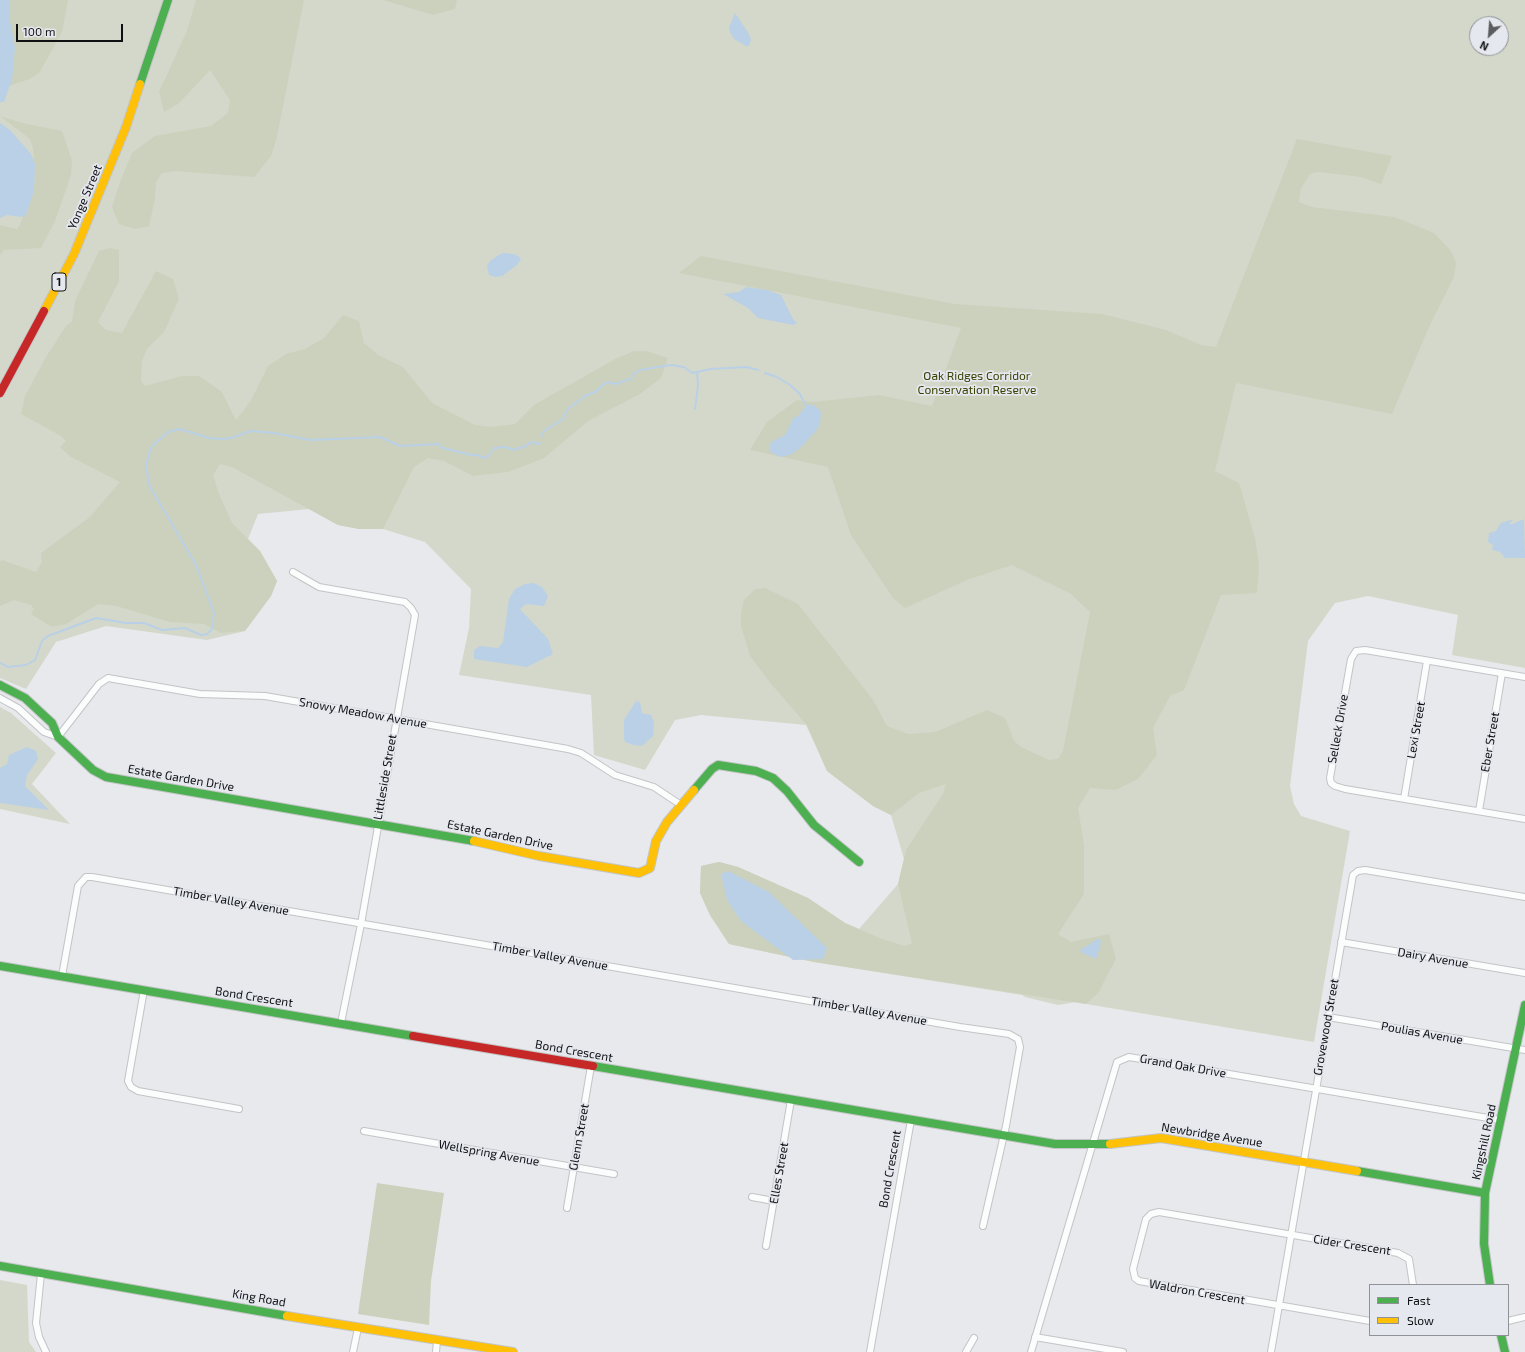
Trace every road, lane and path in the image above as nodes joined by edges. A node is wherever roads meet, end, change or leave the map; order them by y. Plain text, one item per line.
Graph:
1 (168, 0) edge
2 (0, 393) edge
3 (294, 572) dead end
4 (1428, 661) junction
5 (1502, 673) junction
6 (1525, 677) edge
7 (0, 685) edge
8 (0, 698) edge
9 (395, 718) junction
10 (58, 737) junction
11 (1404, 799) junction
12 (681, 805) junction
13 (1479, 811) junction
14 (1525, 819) edge
15 (377, 824) junction
16 (859, 862) dead end
17 (1525, 897) edge
18 (361, 924) junction
19 (1341, 942) junction
20 (0, 966) edge
21 (1525, 973) edge
22 (62, 976) junction
23 (144, 990) junction
24 (1525, 1005) edge
25 (1328, 1017) junction
26 (341, 1023) junction
27 (1516, 1049) junction
28 (1525, 1050) edge
29 (591, 1066) junction
30 (1316, 1089) junction
31 (791, 1100) junction
32 (239, 1108) dead end
33 (911, 1120) junction
34 (1500, 1120) junction
35 (364, 1131) dead end
36 (1004, 1136) junction
37 (1092, 1145) junction
38 (1303, 1162) junction
39 (574, 1167) junction
40 (614, 1174) dead end
41 (1485, 1193) junction
42 (752, 1197) dead end
43 (774, 1201) junction
44 (567, 1208) dead end
45 (983, 1226) dead end
46 (1291, 1235) junction
47 (766, 1246) dead end
48 (0, 1266) edge
49 (41, 1274) junction
50 (1413, 1284) edge
51 (1490, 1284) edge
52 (1279, 1305) junction
53 (1525, 1317) edge
54 (1369, 1321) edge
55 (1509, 1321) edge
56 (358, 1328) junction
57 (1501, 1336) edge
58 (1035, 1337) junction
59 (974, 1338) dead end
60 (437, 1341) junction
61 (46, 1352) edge
62 (353, 1352) edge
63 (436, 1352) edge
64 (513, 1352) edge
65 (870, 1352) edge
66 (966, 1352) edge
67 (1031, 1352) edge
68 (1123, 1352) edge
69 (1271, 1352) edge
70 (1505, 1352) edge

1 - 2 street, Yonge Street / 1
3 - 9 street, Littleside Street
4 - 5 street, Selleck Drive
4 - 11 street, Lexi Street
4 - 11 street, Selleck Drive
5 - 6 street, Selleck Drive
5 - 13 street, Eber Street
7 - 10 street, Estate Garden Drive
8 - 10 street, Estate Garden Drive
9 - 10 street, Snowy Meadow Avenue
9 - 12 street, Snowy Meadow Avenue
9 - 15 street, Littleside Street
10 - 15 street, Estate Garden Drive
11 - 13 street, Selleck Drive
12 - 15 street, Estate Garden Drive
12 - 16 street, Estate Garden Drive
13 - 14 street, Selleck Drive
15 - 18 street, Littleside Street
17 - 19 street, Grovewood Street
18 - 22 street, Timber Valley Avenue
18 - 26 street, Littleside Street
18 - 36 street, Timber Valley Avenue
19 - 21 street, Dairy Avenue
19 - 25 street, Grovewood Street
20 - 22 street, Bond Crescent
22 - 23 street, Bond Crescent
23 - 26 street, Bond Crescent
23 - 32 street
24 - 27 street, Kingshill Road
25 - 27 street, Poulias Avenue
25 - 30 street, Grovewood Street
26 - 29 street, Bond Crescent
27 - 28 street, Poulias Avenue
27 - 34 street, Kingshill Road
29 - 31 street, Bond Crescent
29 - 39 street, Glenn Street
30 - 34 street, Grand Oak Drive
30 - 37 street, Grand Oak Drive
30 - 38 street, Grovewood Street
31 - 33 street, Bond Crescent
31 - 43 street, Elles Street
33 - 36 street, Newbridge Avenue
33 - 65 street, Bond Crescent
34 - 41 street, Kingshill Road
35 - 39 street, Wellspring Avenue
36 - 37 street, Newbridge Avenue
36 - 45 street, Timber Valley Avenue
37 - 38 street, Newbridge Avenue
37 - 58 street, Grand Oak Drive
38 - 41 street, Newbridge Avenue
38 - 46 street, Grovewood Street
39 - 40 street, Wellspring Avenue
39 - 44 street, Glenn Street
41 - 51 street, Kingshill Road
42 - 43 street
43 - 47 street, Elles Street
46 - 50 street, Cider Crescent
46 - 52 street, Grovewood Street
46 - 52 street, Waldron Crescent
48 - 49 street, King Road
49 - 56 street, King Road
49 - 61 street
52 - 54 street
52 - 69 street, Grovewood Street
53 - 55 street
56 - 60 street, King Road
56 - 62 street
57 - 70 street
58 - 67 street, Grand Oak Drive
58 - 68 street
59 - 66 street
60 - 63 street
60 - 64 street, King Road

